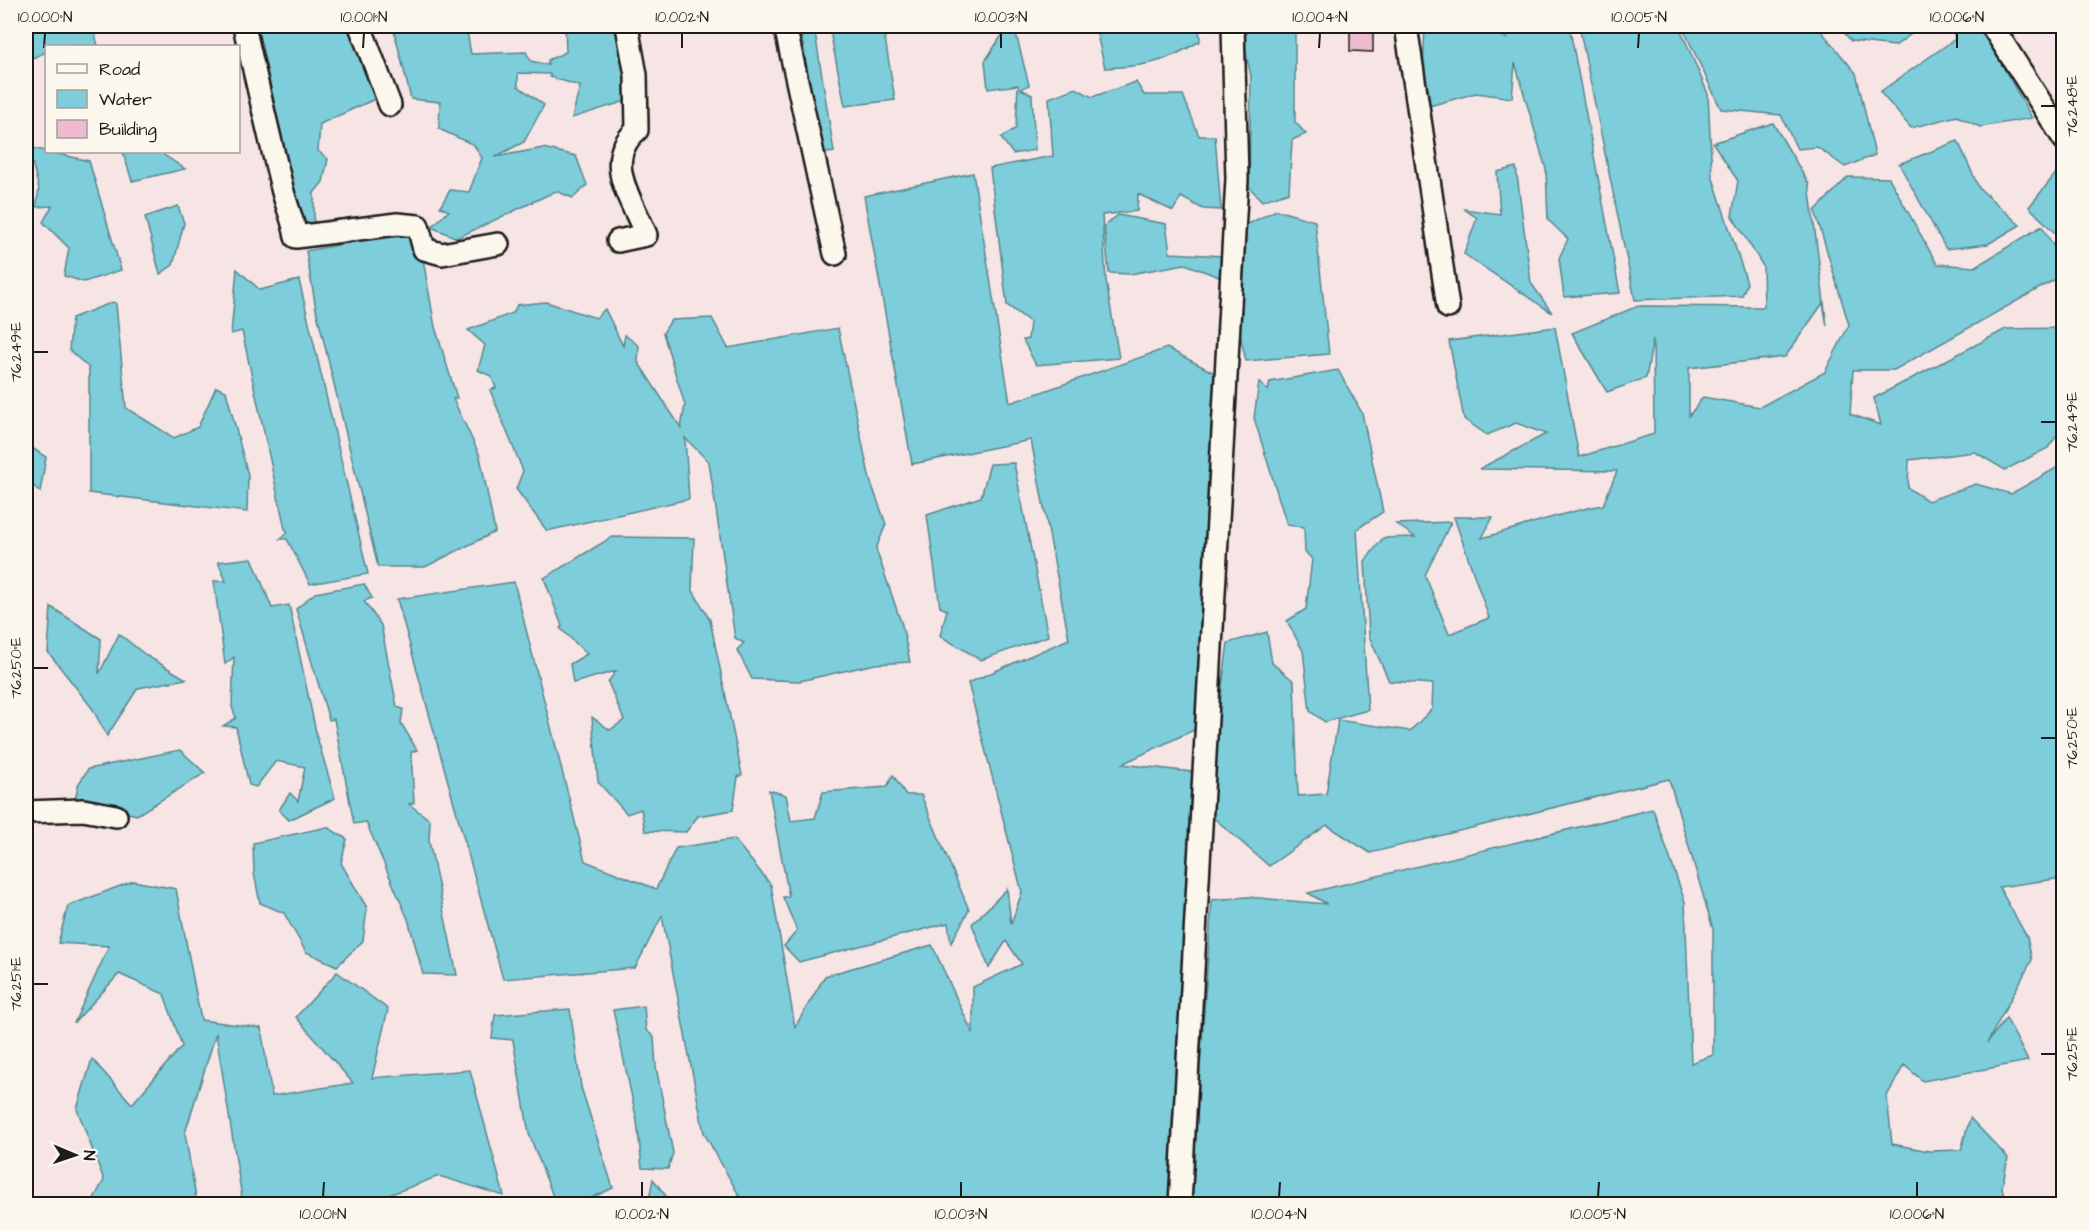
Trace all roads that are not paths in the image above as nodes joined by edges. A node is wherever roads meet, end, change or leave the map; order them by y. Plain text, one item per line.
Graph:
1 (244, 26) edge
2 (360, 26) edge
3 (627, 26) edge
4 (785, 26) edge
5 (1233, 26) edge
6 (1406, 26) edge
7 (1992, 26) edge
8 (390, 105) dead end
9 (2064, 139) edge
10 (618, 241) dead end
11 (498, 244) dead end
12 (835, 254) dead end
13 (1448, 307) dead end
14 (26, 812) edge
15 (116, 816) dead end
16 (1180, 1204) edge

1 - 11 street
2 - 8 street
3 - 10 street
4 - 12 street
5 - 16 street
6 - 13 street
7 - 9 street
14 - 15 street

